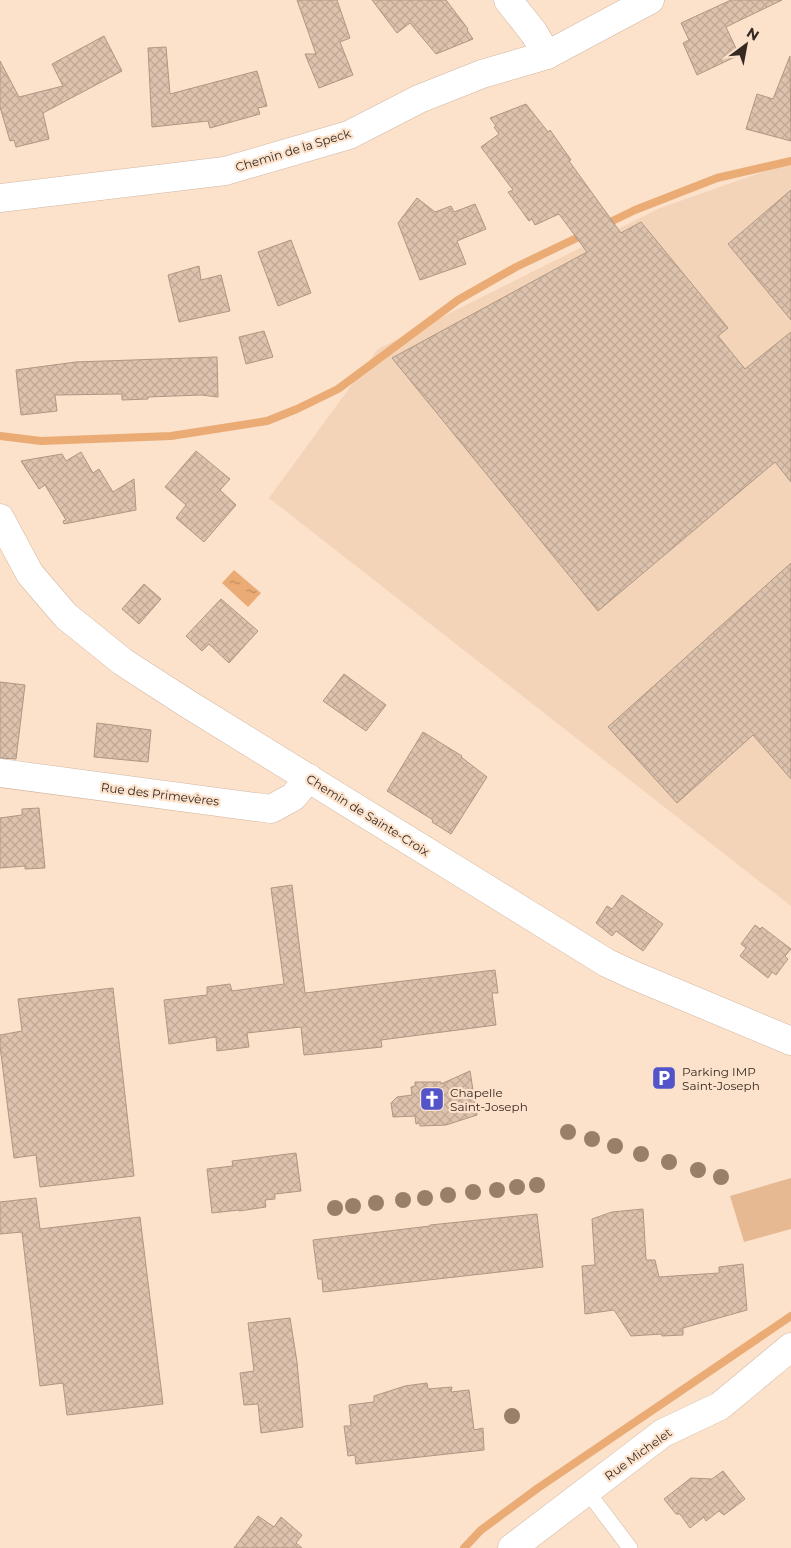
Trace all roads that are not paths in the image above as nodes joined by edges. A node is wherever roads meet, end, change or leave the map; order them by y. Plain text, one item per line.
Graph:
1 (508, 0) edge
2 (650, 0) edge
3 (547, 55) junction
4 (0, 198) edge
5 (0, 518) edge
6 (0, 773) edge
7 (309, 778) junction
8 (791, 1041) edge
9 (791, 1347) edge
10 (587, 1492) junction
11 (512, 1548) edge
12 (630, 1548) edge

1 - 3 street
2 - 3 street, Chemin de la Speck
3 - 4 street, Chemin de la Speck
5 - 7 street, Chemin de Sainte-Croix
6 - 7 street, Rue des Primevères
7 - 8 street, Chemin de Sainte-Croix
9 - 10 street, Rue Michelet
10 - 11 street, Rue Michelet
10 - 12 lane

